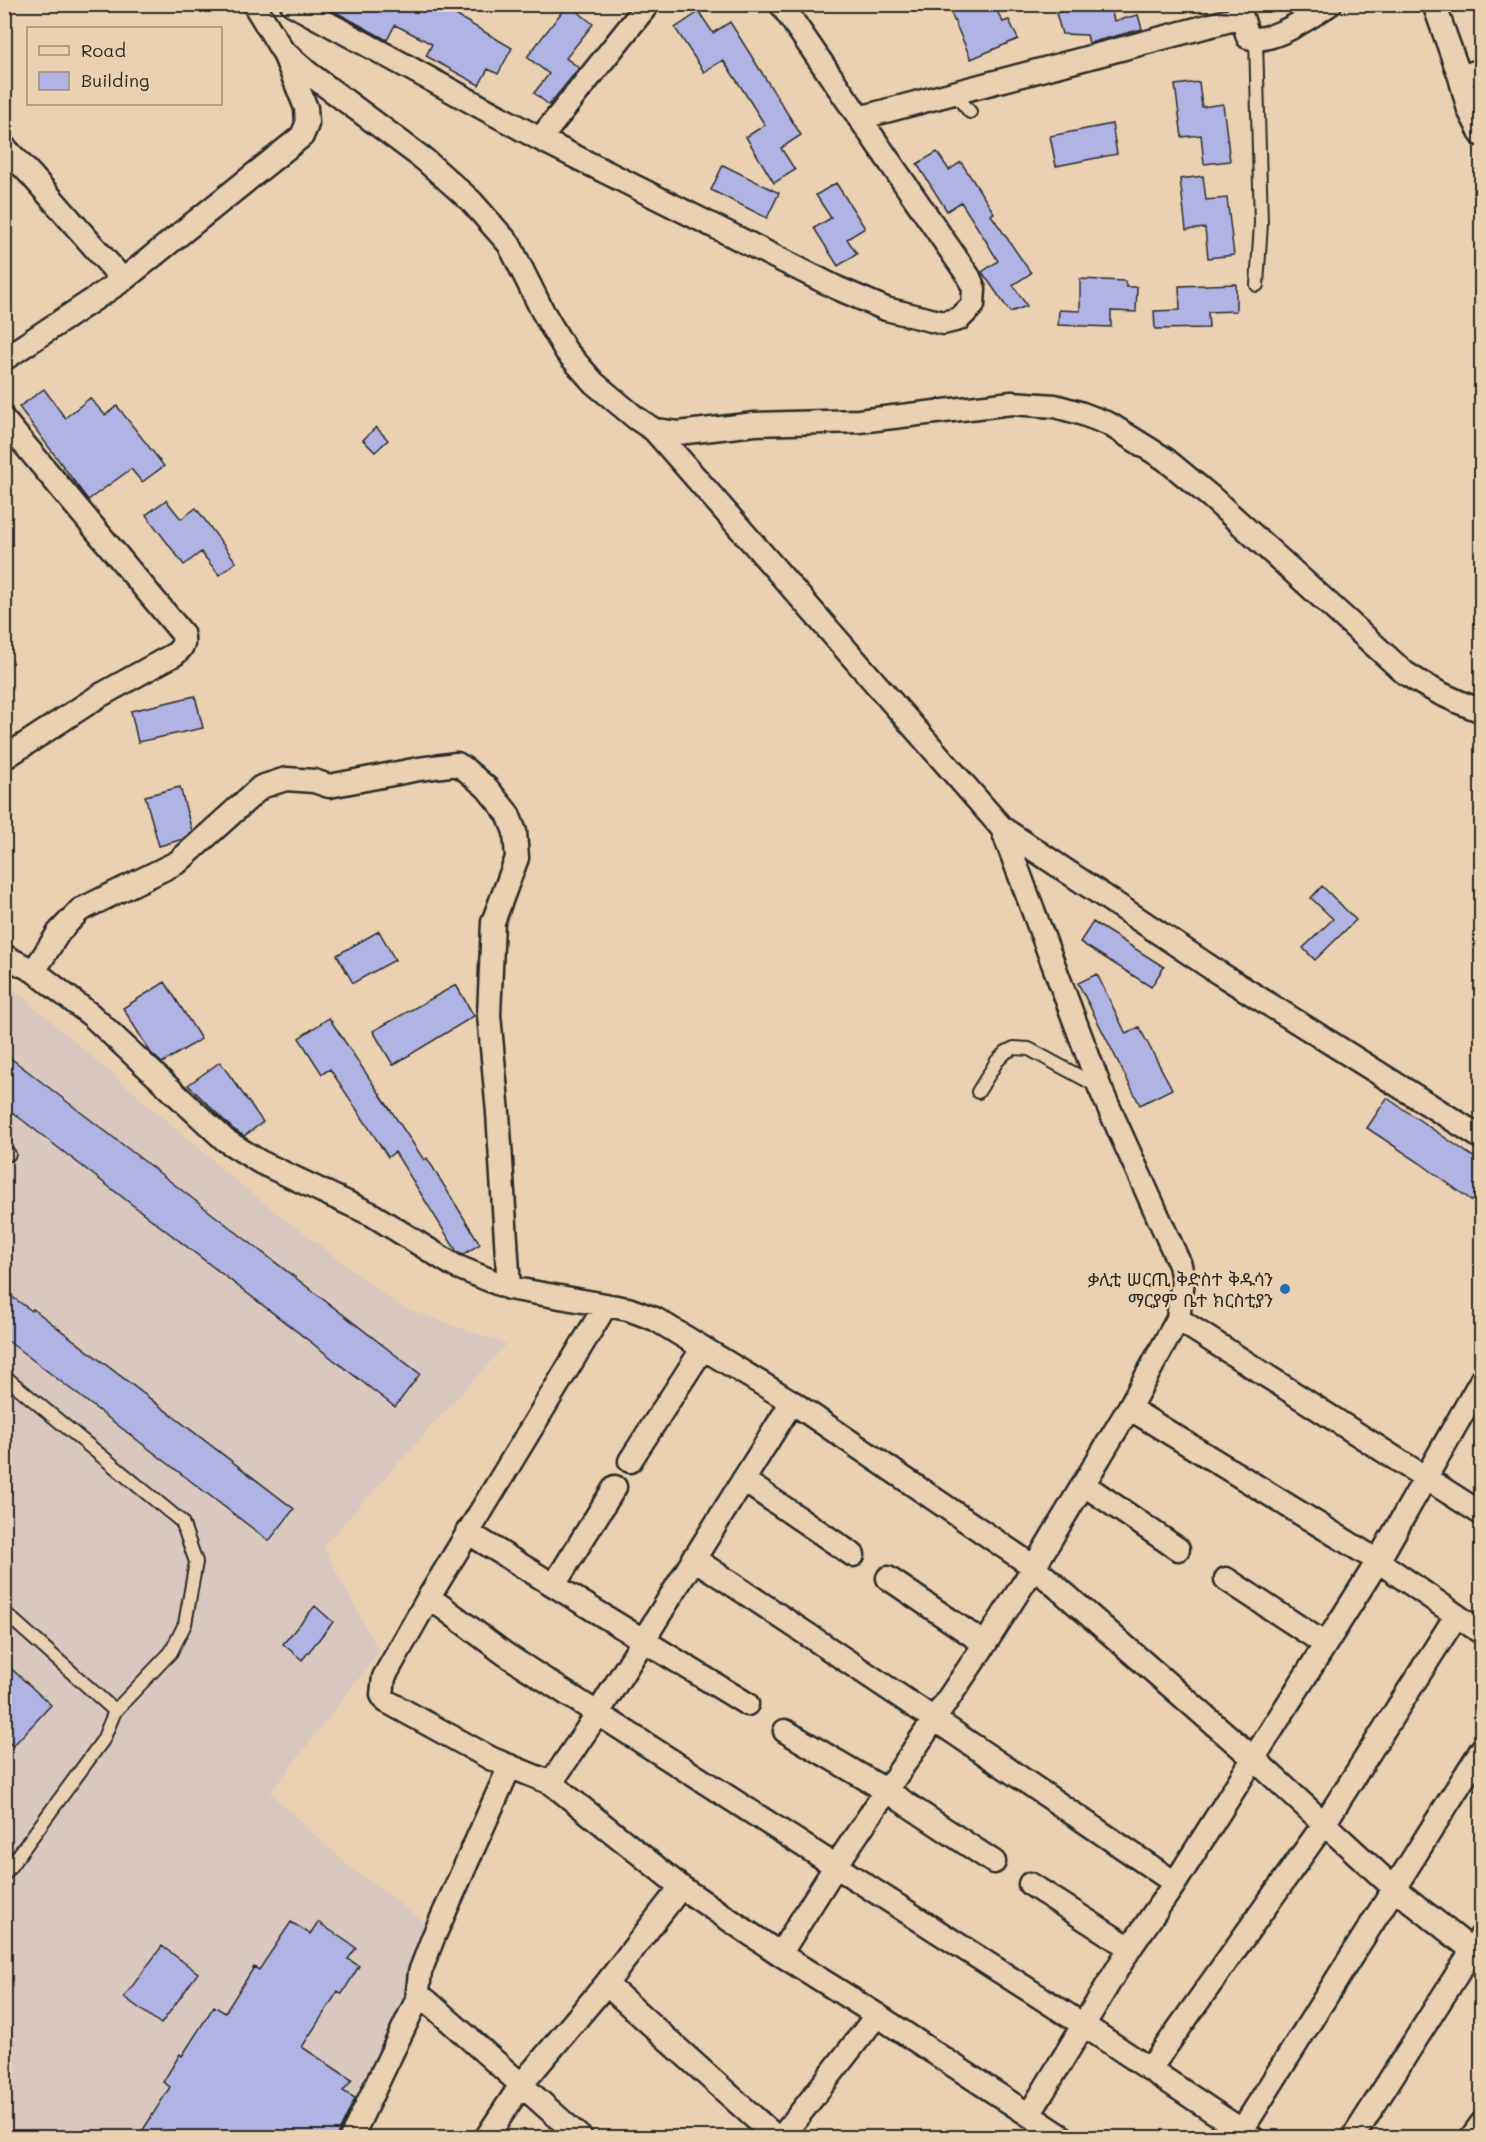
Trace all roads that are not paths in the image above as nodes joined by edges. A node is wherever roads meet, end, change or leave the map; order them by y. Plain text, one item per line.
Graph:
1 (255, 4) edge
2 (292, 4) edge
3 (781, 4) edge
4 (1330, 4) edge
5 (1434, 4) edge
6 (642, 6) edge
7 (1240, 11) edge
8 (1256, 40) junction
9 (282, 50) junction
10 (1482, 70) edge
11 (1460, 77) junction
12 (954, 93) junction
13 (970, 112) dead end
14 (859, 118) junction
15 (1482, 135) edge
16 (540, 139) junction
17 (4, 147) edge
18 (123, 280) junction
19 (1257, 285) dead end
20 (4, 359) edge
21 (4, 420) edge
22 (654, 430) junction
23 (1482, 711) edge
24 (4, 758) edge
25 (1002, 828) junction
26 (4, 956) edge
27 (34, 971) junction
28 (1100, 1088) junction
29 (978, 1092) dead end
30 (1482, 1138) edge
31 (509, 1288) junction
32 (606, 1305) junction
33 (1178, 1319) junction
34 (703, 1348) junction
35 (4, 1376) edge
36 (1482, 1379) edge
37 (792, 1402) junction
38 (1129, 1408) junction
39 (630, 1461) dead end
40 (1426, 1477) junction
41 (743, 1480) junction
42 (1083, 1484) junction
43 (615, 1487) dead end
44 (1482, 1514) edge
45 (467, 1532) junction
46 (1178, 1549) dead end
47 (853, 1554) dead end
48 (693, 1558) junction
49 (1378, 1561) junction
50 (1034, 1567) junction
51 (888, 1578) dead end
52 (1226, 1580) dead end
53 (554, 1585) junction
54 (429, 1597) junction
55 (4, 1612) edge
56 (1456, 1616) junction
57 (1482, 1633) edge
58 (644, 1640) junction
59 (985, 1644) junction
60 (1325, 1644) junction
61 (747, 1704) dead end
62 (115, 1711) junction
63 (598, 1713) junction
64 (934, 1719) junction
65 (785, 1731) dead end
66 (1482, 1749) edge
67 (1253, 1758) junction
68 (510, 1766) junction
69 (551, 1783) junction
70 (887, 1791) junction
71 (1324, 1824) junction
72 (994, 1862) dead end
73 (835, 1867) junction
74 (4, 1875) edge
75 (1174, 1883) junction
76 (1030, 1884) dead end
77 (681, 1887) junction
78 (1395, 1888) junction
79 (1130, 1948) junction
80 (1478, 1948) edge
81 (780, 1954) junction
82 (606, 1984) junction
83 (417, 2000) junction
84 (878, 2015) junction
85 (1085, 2026) junction
86 (1150, 2069) junction
87 (521, 2085) junction
88 (1029, 2115) junction
89 (1482, 2123) edge
90 (1248, 2134) edge
91 (351, 2138) edge
92 (486, 2138) edge
93 (581, 2138) edge
94 (779, 2138) edge
95 (1064, 2138) edge
96 (1353, 2138) edge
97 (1471, 2138) edge

1 - 9 street
2 - 16 street
3 - 14 street
4 - 8 street
5 - 11 street
6 - 16 street
7 - 8 street
7 - 12 street
8 - 19 lane
9 - 18 street
9 - 22 street
10 - 11 street
11 - 15 street
12 - 13 lane
12 - 14 street
14 - 16 street
17 - 18 street
18 - 20 street
21 - 24 street
22 - 23 street
22 - 25 street
25 - 28 street
25 - 30 street
26 - 27 street
27 - 31 street
27 - 31 street
28 - 29 lane
28 - 33 street
31 - 32 street
32 - 34 street
32 - 45 street
33 - 38 street
33 - 40 street
34 - 37 street
34 - 39 street
35 - 62 lane
36 - 40 street
37 - 41 street
37 - 50 street
38 - 42 street
38 - 49 street
40 - 44 street
40 - 49 street
41 - 47 street
41 - 48 street
42 - 46 street
42 - 50 street
43 - 53 street
45 - 53 street
45 - 54 street
48 - 58 street
48 - 64 street
49 - 56 street
49 - 60 street
50 - 59 street
50 - 67 street
51 - 59 street
52 - 60 street
53 - 58 street
54 - 63 street
54 - 68 street
55 - 62 lane
56 - 57 street
56 - 71 street
58 - 61 street
58 - 63 street
59 - 64 street
60 - 67 street
62 - 74 lane
63 - 69 street
63 - 73 street
64 - 70 street
64 - 75 street
65 - 70 street
66 - 78 street
67 - 71 street
67 - 75 street
68 - 69 street
68 - 83 street
69 - 77 street
70 - 72 street
70 - 73 street
71 - 78 street
71 - 86 street
73 - 81 street
73 - 85 street
75 - 79 street
76 - 79 street
77 - 81 street
77 - 82 street
78 - 80 street
78 - 90 street
79 - 85 street
80 - 96 street
81 - 84 street
82 - 87 street
82 - 94 street
83 - 87 street
83 - 91 street
84 - 88 street
84 - 94 street
85 - 86 street
85 - 88 street
86 - 90 street
87 - 92 street
87 - 93 street
88 - 95 street
89 - 97 street

